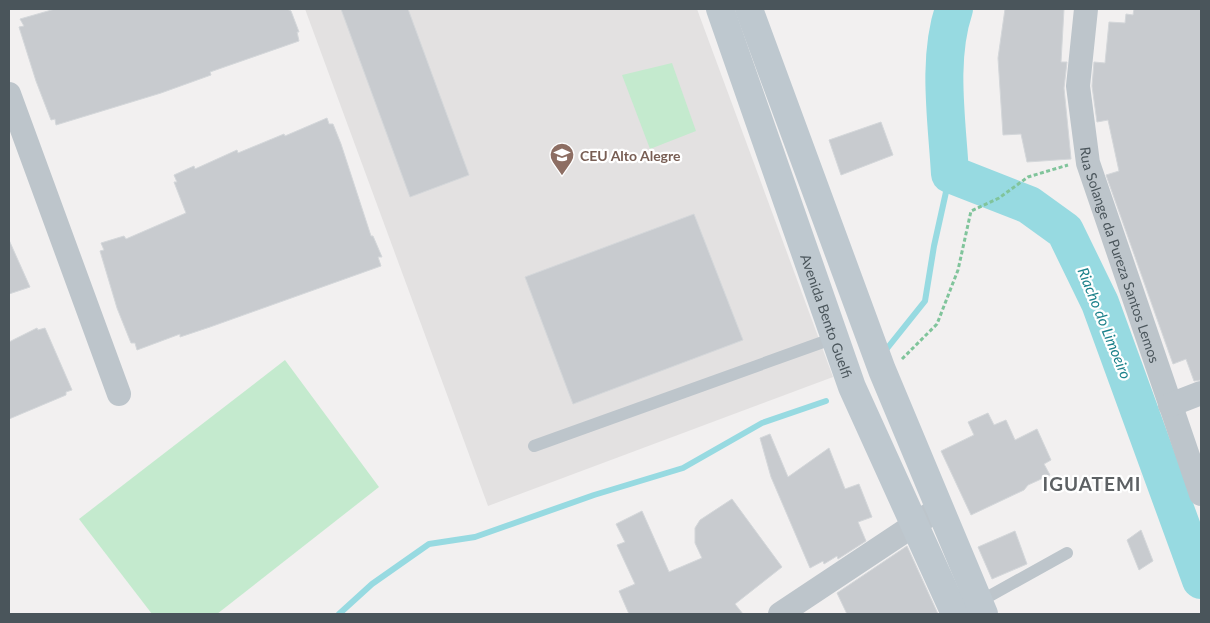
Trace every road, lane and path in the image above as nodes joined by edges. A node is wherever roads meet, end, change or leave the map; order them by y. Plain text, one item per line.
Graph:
1 (720, 9) edge
2 (749, 9) edge
3 (1086, 9) edge
4 (9, 94) edge
5 (1088, 163) junction
6 (836, 337) junction
7 (897, 363) dead end
8 (1201, 393) edge
9 (118, 394) dead end
10 (1170, 405) junction
11 (534, 446) dead end
12 (1201, 494) edge
13 (938, 509) junction
14 (914, 525) junction
15 (1067, 553) dead end
16 (982, 608) edge
17 (780, 614) edge
18 (955, 614) edge

1 - 6 main road, Avenida Bento Guelfi
2 - 13 main road
3 - 5 street, Rua Solange da Pureza Santos Lemos
4 - 9 street
5 - 7 path
5 - 10 street, Rua Solange da Pureza Santos Lemos
6 - 11 lane
6 - 14 main road, Avenida Bento Guelfi
8 - 10 street
10 - 12 street, Rua Solange da Pureza Santos Lemos
13 - 14 street
13 - 16 main road
14 - 17 street
14 - 18 main road, Avenida Bento Guelfi
15 - 16 lane
16 - 18 lane

